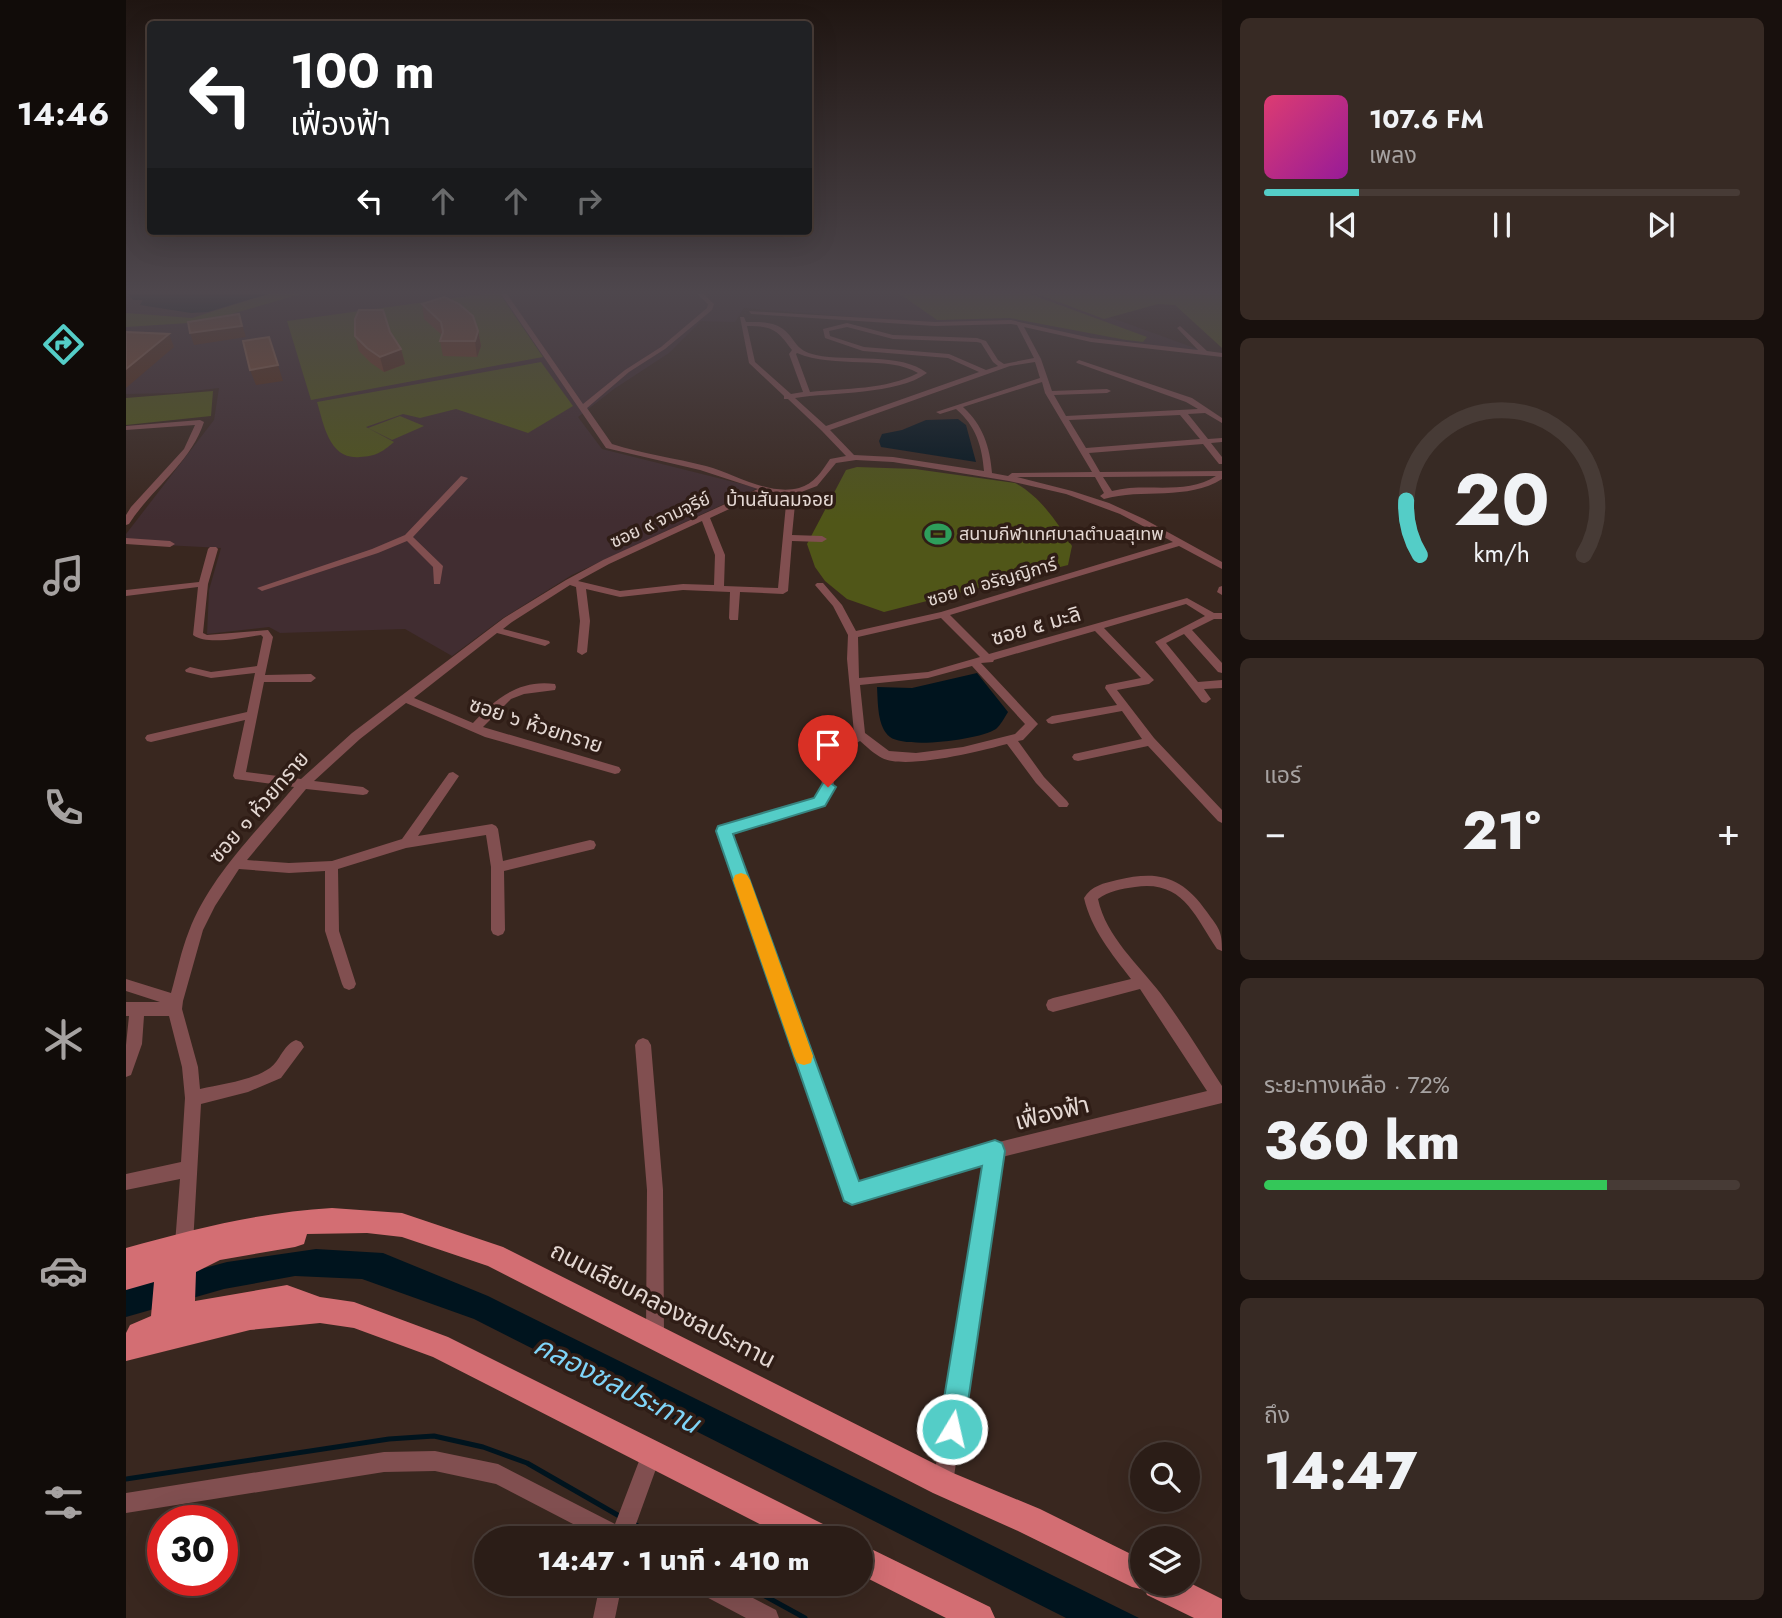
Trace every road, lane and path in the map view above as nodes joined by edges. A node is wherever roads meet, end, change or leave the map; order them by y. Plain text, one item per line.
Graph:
1 (557, 370) edge
2 (629, 370) edge
3 (759, 370) edge
4 (798, 370) edge
5 (916, 370) edge
6 (979, 370) edge
7 (992, 370) edge
8 (1041, 370) edge
9 (1098, 370) edge
10 (985, 372) junction
11 (1043, 379) junction
12 (1107, 391) dead end
13 (807, 393) junction
14 (1049, 393) junction
15 (786, 397) junction
16 (957, 406) junction
17 (584, 407) junction
18 (1208, 411) junction
19 (940, 412) dead end
20 (1182, 412) junction
21 (1065, 418) junction
22 (1222, 421) edge
23 (126, 428) edge
24 (825, 429) junction
25 (1222, 440) edge
26 (1207, 441) junction
27 (1083, 451) junction
28 (853, 459) junction
29 (1222, 463) edge
30 (1222, 474) edge
31 (993, 475) junction
32 (1097, 475) junction
33 (464, 478) dead end
34 (766, 489) junction
35 (792, 491) junction
36 (1110, 494) junction
37 (1094, 500) junction
38 (705, 517) junction
39 (126, 522) edge
40 (408, 537) junction
41 (787, 538) junction
42 (822, 539) dead end
43 (126, 541) edge
44 (1179, 543) junction
45 (170, 544) dead end
46 (213, 549) dead end
47 (1221, 565) edge
48 (437, 582) dead end
49 (569, 582) junction
50 (202, 584) junction
51 (820, 584) dead end
52 (581, 585) junction
53 (262, 588) dead end
54 (719, 589) junction
55 (735, 590) junction
56 (126, 593) edge
57 (943, 614) junction
58 (1217, 616) edge
59 (734, 618) dead end
60 (1098, 628) junction
61 (1185, 629) junction
62 (496, 630) junction
63 (853, 635) junction
64 (545, 643) dead end
65 (582, 652) dead end
66 (989, 660) junction
67 (975, 663) junction
68 (190, 670) dead end
69 (1222, 670) edge
70 (260, 674) junction
71 (310, 678) dead end
72 (855, 682) junction
73 (1222, 684) edge
74 (1196, 686) junction
75 (551, 687) dead end
76 (407, 699) junction
77 (1206, 699) dead end
78 (1125, 707) junction
79 (252, 715) junction
80 (1052, 720) dead end
81 (475, 728) junction
82 (860, 734) junction
83 (151, 738) dead end
84 (1010, 739) junction
85 (1150, 741) junction
86 (1078, 757) dead end
87 (615, 770) dead end
88 (453, 776) dead end
89 (305, 782) junction
90 (363, 791) dead end
91 (1063, 804) dead end
92 (1222, 818) edge
93 (406, 843) junction
94 (590, 845) dead end
95 (236, 864) junction
96 (332, 866) junction
97 (497, 867) junction
98 (498, 930) dead end
99 (1222, 945) edge
100 (1144, 982) junction
101 (349, 984) dead end
102 (126, 985) edge
103 (176, 1005) junction
104 (1053, 1005) dead end
105 (132, 1009) edge
106 (643, 1045) dead end
107 (296, 1047) dead end
108 (126, 1070) edge
109 (1220, 1095) edge
110 (193, 1098) junction
111 (995, 1151) junction
112 (188, 1169) junction
113 (126, 1182) edge
114 (126, 1261) edge
115 (179, 1261) junction
116 (126, 1277) edge
117 (320, 1310) junction
118 (174, 1316) junction
119 (655, 1335) junction
120 (126, 1338) edge
121 (126, 1348) edge
122 (651, 1455) junction
123 (943, 1483) junction
124 (636, 1492) joint
125 (126, 1503) edge
126 (603, 1526) edge
127 (624, 1526) edge
128 (794, 1526) edge
129 (873, 1565) edge
130 (1130, 1570) edge
131 (609, 1596) edge
132 (727, 1596) edge
133 (1183, 1596) edge
134 (1222, 1615) edge
135 (604, 1618) edge
136 (768, 1618) edge
137 (979, 1618) edge

1 - 17 street
2 - 17 street
3 - 15 street
4 - 13 street
5 - 13 street
6 - 10 street
7 - 10 street
8 - 11 street
9 - 18 street
10 - 24 street
11 - 14 street
11 - 16 street
12 - 14 street
13 - 15 street
14 - 21 street
15 - 24 street
16 - 19 street
16 - 31 street
17 - 34 street
18 - 20 street
18 - 22 street
20 - 21 street
20 - 26 street
21 - 27 street
23 - 39 street
24 - 28 street
25 - 26 street
26 - 27 street
26 - 29 street
27 - 32 street
28 - 31 street
28 - 35 street
30 - 32 street
30 - 36 street
31 - 32 street
31 - 37 street
32 - 36 street
33 - 40 street
34 - 35 street
34 - 38 street, ซอย ๙ จามจุรีย์
35 - 41 street
36 - 37 street
37 - 44 street
38 - 49 street, ซอย ๙ จามจุรีย์
38 - 54 street
40 - 48 street
40 - 53 street
41 - 42 street
41 - 55 street
43 - 45 street
44 - 47 street
44 - 57 street, ซอย ๗ อรัญญิการ์
46 - 50 street
49 - 52 street
49 - 62 street, ซอย ๑ ห้วยทราย
50 - 56 street
50 - 70 street
51 - 63 street
52 - 54 street
52 - 65 street
54 - 55 street
55 - 59 street
57 - 63 street, ซอย ๗ อรัญญิการ์
57 - 66 street
58 - 60 street, ซอย ๕ มะลิ
58 - 61 street
60 - 66 street, ซอย ๕ มะลิ
60 - 78 street
61 - 69 street
61 - 74 street
62 - 64 street
62 - 76 street, ซอย ๑ ห้วยทราย
63 - 72 street
66 - 67 street, ซอย ๕ มะลิ
67 - 72 street, ซอย ๕ มะลิ
67 - 84 street
68 - 70 street
70 - 71 street
70 - 79 street
72 - 82 street
73 - 74 street
74 - 77 street
75 - 81 street
76 - 81 street, ซอย ๖ ห้วยทราย
76 - 89 street, ซอย ๑ ห้วยทราย
78 - 80 street
78 - 85 street
79 - 83 street
79 - 89 street
81 - 87 street, ซอย ๖ ห้วยทราย
82 - 84 street
82 - 111 street, เฟื่องฟ้า
84 - 91 street
85 - 86 street
85 - 92 street
88 - 93 street
89 - 90 street
89 - 95 street, ซอย ๑ ห้วยทราย
93 - 96 street
93 - 97 street
94 - 97 street
95 - 96 street
95 - 103 street, ซอย ๑ ห้วยทราย
96 - 101 street
97 - 98 street
99 - 100 street
100 - 104 street
100 - 109 street
102 - 103 street
103 - 105 street
103 - 110 street
105 - 108 street
106 - 119 street
107 - 110 street
109 - 111 street, เฟื่องฟ้า
110 - 112 street
111 - 123 street
112 - 113 street
112 - 115 street
114 - 115 main road
115 - 116 main road
115 - 118 main road
115 - 119 main road, ถนนเลียบคลองชลประทาน
117 - 118 main road
117 - 121 main road
117 - 122 main road
118 - 120 main road
119 - 123 main road, ถนนเลียบคลองชลประทาน
122 - 124 street
122 - 128 main road
123 - 130 main road, ถนนเลียบคลองชลประทาน
124 - 127 street
125 - 126 street
129 - 137 main road
131 - 135 street
132 - 136 street
133 - 134 main road

